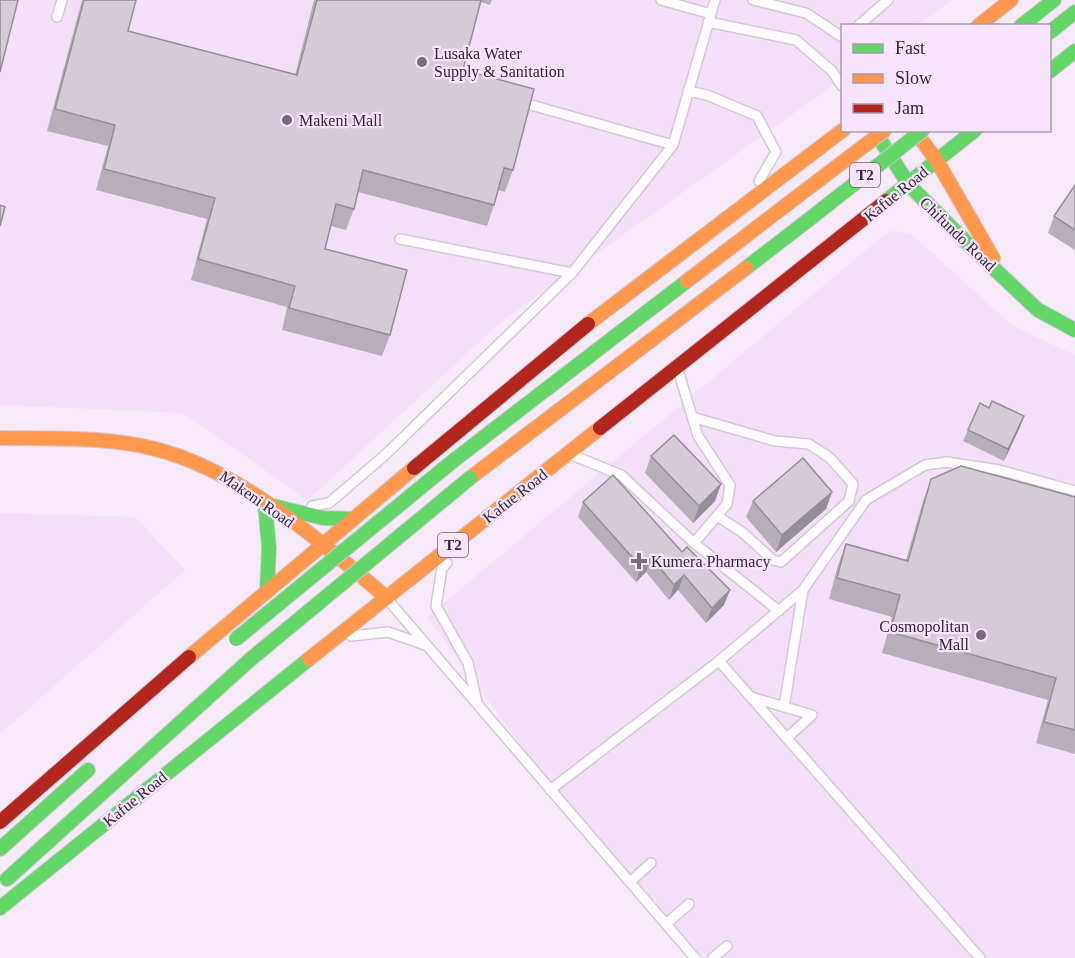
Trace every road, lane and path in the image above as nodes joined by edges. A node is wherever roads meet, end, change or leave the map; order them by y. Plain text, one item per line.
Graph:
1 (62, 0) edge
2 (661, 0) edge
3 (715, 0) edge
4 (753, 0) edge
5 (888, 0) edge
6 (1011, 0) edge
7 (1053, 0) edge
8 (1075, 12) edge
9 (57, 17) dead end
10 (709, 18) junction
11 (860, 24) edge
12 (981, 24) edge
13 (1023, 24) edge
14 (1051, 31) edge
15 (841, 36) edge
16 (1075, 51) edge
17 (1051, 70) edge
18 (841, 83) edge
19 (688, 91) junction
20 (524, 103) edge
21 (841, 132) edge
22 (875, 132) edge
23 (882, 132) edge
24 (915, 132) edge
25 (920, 132) edge
26 (973, 132) edge
27 (673, 145) junction
28 (937, 161) junction
29 (909, 185) junction
30 (746, 204) junction
31 (400, 239) dead end
32 (572, 273) junction
33 (1003, 277) junction
34 (1075, 330) edge
35 (678, 368) junction
36 (692, 417) junction
37 (0, 438) edge
38 (569, 454) junction
39 (1075, 491) edge
40 (265, 504) junction
41 (717, 516) junction
42 (352, 519) junction
43 (477, 526) junction
44 (694, 543) junction
45 (323, 544) junction
46 (803, 590) junction
47 (267, 591) junction
48 (387, 598) junction
49 (779, 611) junction
50 (231, 643) dead end
51 (428, 645) junction
52 (324, 647) junction
53 (719, 661) junction
54 (751, 697) junction
55 (478, 705) junction
56 (784, 707) junction
57 (787, 738) junction
58 (96, 764) dead end
59 (550, 790) junction
60 (0, 822) edge
61 (0, 849) edge
62 (651, 863) dead end
63 (630, 882) junction
64 (0, 885) edge
65 (689, 904) dead end
66 (0, 908) edge
67 (666, 924) junction
68 (727, 946) dead end
69 (695, 958) edge
70 (712, 958) edge
71 (980, 958) edge

1 - 9 lane
2 - 10 lane
3 - 10 lane
4 - 15 lane
5 - 11 lane
6 - 12 main road
7 - 13 main road
8 - 14 main road
10 - 18 lane
10 - 19 lane
16 - 17 main road
19 - 27 lane
19 - 30 lane
20 - 27 lane
21 - 30 main road
22 - 29 main road, Chifundo Road
23 - 50 main road, T2, bridge
24 - 28 main road, Chifundo Road
25 - 64 main road, Kafue Road / T2, bridge
26 - 28 main road, Kafue Road / T2
27 - 32 lane
28 - 29 main road, Kafue Road / T2
28 - 33 main road, Chifundo Road
29 - 33 main road, Chifundo Road
29 - 35 main road, Kafue Road / T2
30 - 42 main road
31 - 32 lane
32 - 40 lane
33 - 34 main road, Chifundo Road
35 - 36 lane
35 - 38 main road, Kafue Road / T2
36 - 41 lane
36 - 41 lane
37 - 40 main road, Makeni Road
38 - 43 main road, Kafue Road / T2
38 - 44 lane
39 - 46 lane
40 - 42 main road
40 - 45 main road, Makeni Road
40 - 47 main road
41 - 44 lane
42 - 45 main road
43 - 48 main road, Kafue Road / T2
43 - 55 lane
44 - 49 lane
45 - 47 main road
45 - 48 main road, Makeni Road
46 - 49 lane
46 - 56 lane
47 - 60 main road
48 - 51 lane
48 - 52 main road, Kafue Road / T2
49 - 53 lane
51 - 52 lane
51 - 55 lane
52 - 66 main road, Kafue Road / T2
53 - 54 lane
53 - 59 lane
54 - 56 lane
54 - 57 lane
55 - 59 lane
56 - 57 lane
57 - 71 lane
58 - 61 main road
59 - 63 lane
62 - 63 lane
63 - 67 lane
65 - 67 lane
67 - 69 lane
68 - 70 lane

